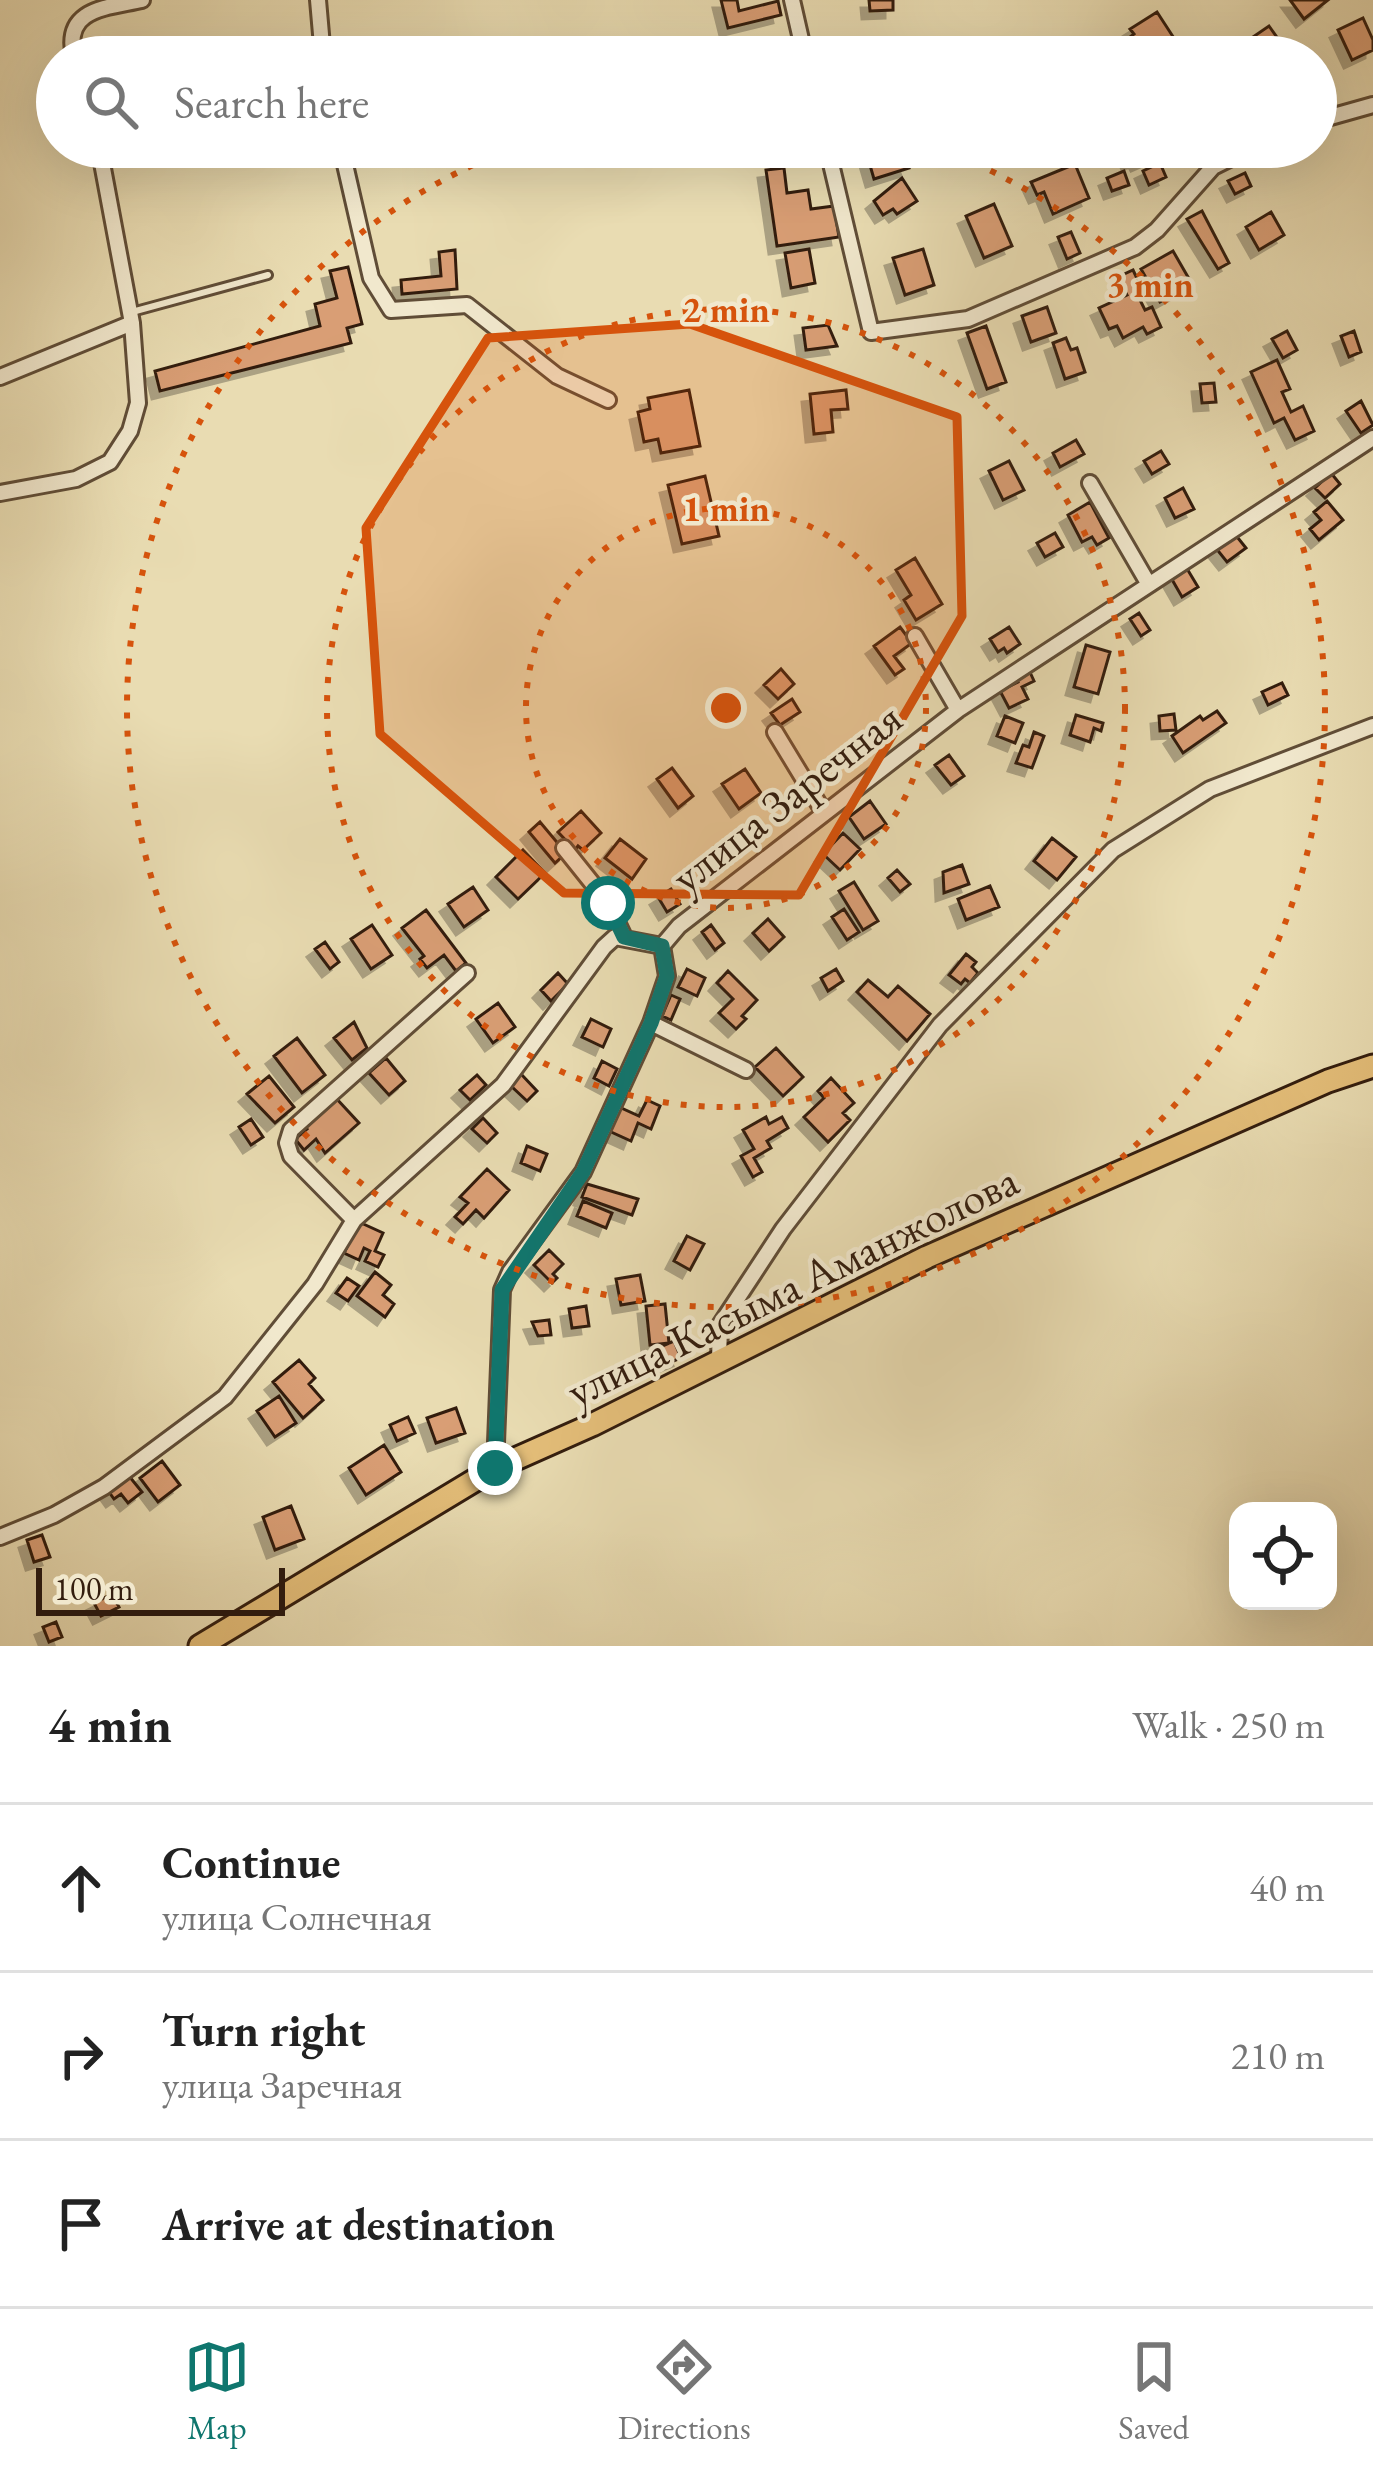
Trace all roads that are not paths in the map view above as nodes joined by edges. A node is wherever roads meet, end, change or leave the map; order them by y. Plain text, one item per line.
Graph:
1 (142, 0) edge
2 (318, 0) edge
3 (792, 0) edge
4 (71, 36) edge
5 (321, 36) edge
6 (800, 36) edge
7 (1373, 105) edge
8 (1337, 115) edge
9 (103, 168) edge
10 (345, 168) edge
11 (832, 168) edge
12 (1213, 168) edge
13 (268, 275) dead end
14 (131, 317) junction
15 (0, 377) edge
16 (608, 400) dead end
17 (1373, 438) edge
18 (1090, 483) dead end
19 (0, 493) edge
20 (1148, 583) junction
21 (915, 636) dead end
22 (958, 710) junction
23 (1373, 726) edge
24 (775, 732) dead end
25 (823, 811) junction
26 (564, 848) dead end
27 (624, 937) junction
28 (662, 946) junction
29 (467, 973) dead end
30 (651, 1023) junction
31 (1373, 1066) edge
32 (746, 1070) dead end
33 (354, 1220) junction
34 (719, 1360) junction
35 (495, 1468) junction
36 (0, 1538) edge
37 (212, 1643) edge

1 - 4 street
2 - 5 street
3 - 6 street
7 - 8 street
9 - 14 street
10 - 16 street
11 - 12 street
13 - 14 lane
14 - 15 street
14 - 19 street
17 - 20 street, улица Заречная
18 - 20 street
20 - 22 street, улица Заречная
21 - 22 street
22 - 25 street, улица Заречная
23 - 34 street
24 - 25 street
25 - 28 street, улица Заречная
26 - 27 street
27 - 28 street
27 - 33 street
28 - 30 street, улица Заречная
29 - 33 street
30 - 32 street
30 - 35 street, улица Заречная
31 - 34 main road, улица Касыма Аманжолова
33 - 36 street
34 - 35 main road, улица Касыма Аманжолова
35 - 37 main road, улица Касыма Аманжолова

